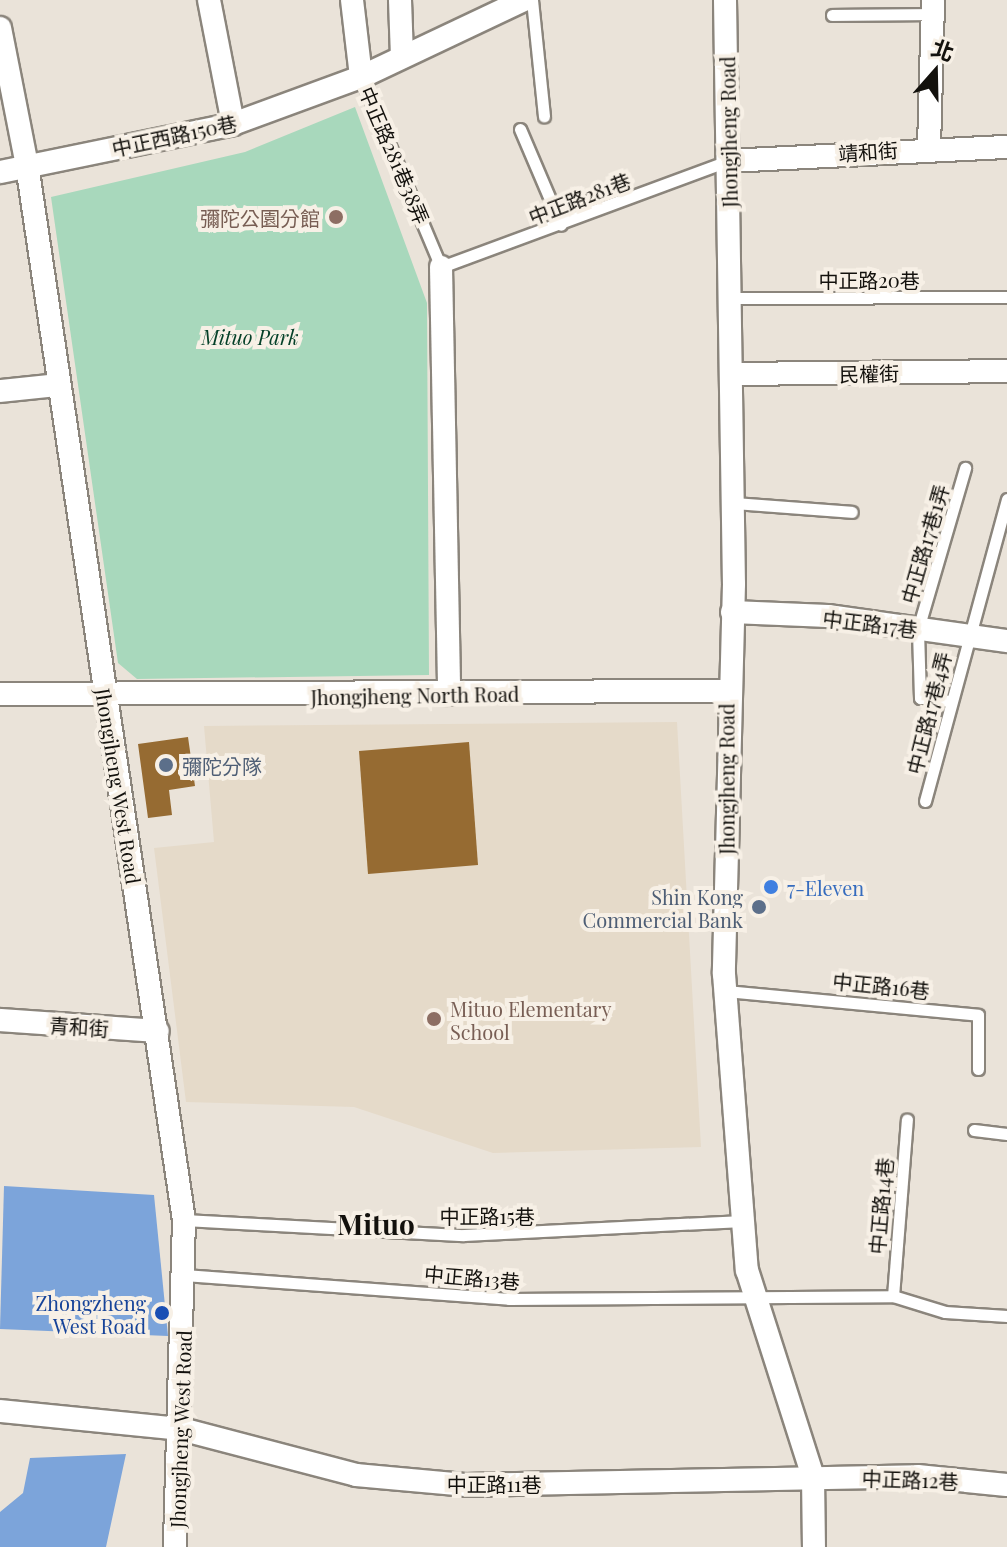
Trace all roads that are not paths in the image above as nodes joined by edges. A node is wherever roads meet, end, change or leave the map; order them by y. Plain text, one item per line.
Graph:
1 (209, 0) edge
2 (352, 0) edge
3 (400, 0) edge
4 (532, 0) edge
5 (725, 0) edge
6 (513, 3) edge
7 (932, 7) edge
8 (832, 15) dead end
9 (0, 28) edge
10 (402, 57) junction
11 (361, 77) junction
12 (544, 116) dead end
13 (233, 124) junction
14 (520, 129) dead end
15 (929, 147) junction
16 (1007, 147) edge
17 (728, 161) junction
18 (27, 165) junction
19 (0, 172) edge
20 (561, 225) junction
21 (441, 267) junction
22 (1007, 297) edge
23 (732, 298) junction
24 (1007, 371) edge
25 (731, 374) junction
26 (58, 385) junction
27 (0, 391) edge
28 (965, 468) dead end
29 (1007, 499) edge
30 (733, 503) junction
31 (852, 512) dead end
32 (732, 612) junction
33 (918, 629) junction
34 (966, 634) junction
35 (1007, 641) edge
36 (726, 691) junction
37 (0, 694) edge
38 (449, 694) junction
39 (105, 699) junction
40 (950, 701) junction
41 (925, 801) dead end
42 (726, 991) junction
43 (0, 1020) edge
44 (158, 1031) junction
45 (978, 1069) dead end
46 (907, 1120) dead end
47 (974, 1130) dead end
48 (1007, 1134) edge
49 (184, 1220) junction
50 (743, 1221) junction
51 (184, 1275) junction
52 (756, 1296) junction
53 (893, 1296) junction
54 (1007, 1316) edge
55 (0, 1411) edge
56 (181, 1429) junction
57 (813, 1477) junction
58 (1007, 1485) edge
59 (175, 1547) edge
60 (814, 1547) edge

1 - 13 street
2 - 11 street
3 - 10 street
4 - 12 lane
5 - 17 street, Jhongjheng Road
6 - 10 street, 中正路281巷38弄
7 - 8 lane
7 - 15 street
9 - 18 street, Jhongjheng West Road
10 - 11 street, 中正路281巷38弄
11 - 13 street, 中正西路150巷
11 - 21 lane, 中正路281巷38弄
13 - 18 street, 中正西路150巷
14 - 20 lane
15 - 16 street, 靖和街
15 - 17 street, 靖和街
17 - 20 lane, 中正路281巷
17 - 23 street, Jhongjheng Road
18 - 19 street, 中正西路150巷
18 - 26 street, Jhongjheng West Road
20 - 21 lane, 中正路281巷
21 - 38 street
22 - 23 lane, 中正路20巷
23 - 25 street, Jhongjheng Road
24 - 25 street, 民權街
25 - 30 street, Jhongjheng Road
26 - 27 street
26 - 39 street, Jhongjheng West Road
28 - 33 lane, 中正路17巷1弄
29 - 34 lane, 中正路17巷4弄
30 - 31 lane
30 - 32 street, Jhongjheng Road
32 - 33 street, 中正路17巷
32 - 36 street, Jhongjheng Road
33 - 34 street, 中正路17巷
33 - 40 lane, 中正路17巷1弄
34 - 35 street, 中正路17巷
34 - 40 lane, 中正路17巷4弄
36 - 38 street, Jhongjheng North Road
36 - 42 street, Jhongjheng Road
37 - 39 street, Jhongjheng North Road
38 - 39 street, Jhongjheng North Road
39 - 44 street, Jhongjheng West Road
40 - 41 lane, 中正路17巷4弄
42 - 45 lane, 中正路16巷
42 - 50 street, Jhongjheng Road
43 - 44 street, 青和街
44 - 49 street, Jhongjheng West Road
46 - 53 lane, 中正路14巷
47 - 48 lane
49 - 50 lane, 中正路15巷
49 - 51 street, Jhongjheng West Road
50 - 52 street, Jhongjheng Road
51 - 52 lane, 中正路13巷
51 - 56 street, Jhongjheng West Road
52 - 53 lane
52 - 57 street, Jhongjheng Road
53 - 54 lane
55 - 56 street, 中正路11巷
56 - 57 street, 中正路11巷
56 - 59 street, Jhongjheng West Road
57 - 58 street, 中正路12巷
57 - 60 street, Jhongjheng Road

